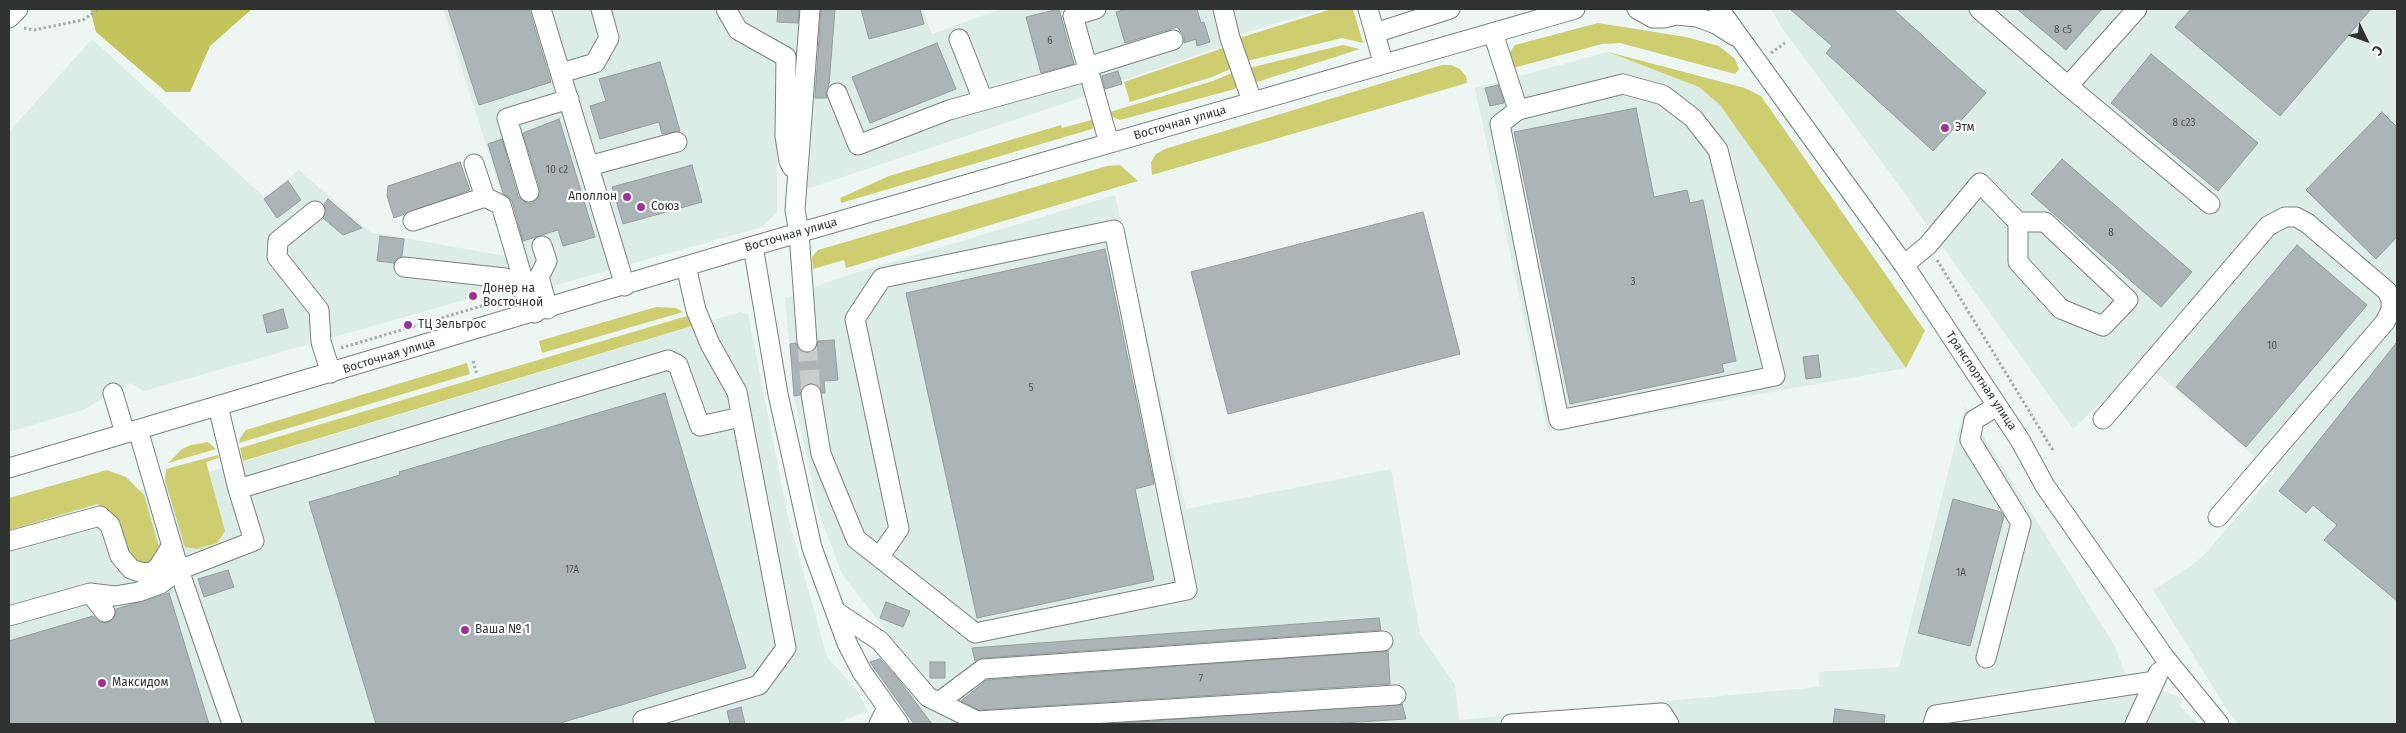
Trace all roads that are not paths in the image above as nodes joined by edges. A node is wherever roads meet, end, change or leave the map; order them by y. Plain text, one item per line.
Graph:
1 (18, 9) edge
2 (541, 9) edge
3 (601, 9) edge
4 (726, 9) edge
5 (810, 9) edge
6 (1096, 9) edge
7 (1223, 9) edge
8 (1450, 9) edge
9 (1575, 9) edge
10 (1622, 9) edge
11 (1719, 9) edge
12 (1979, 9) edge
13 (2136, 9) edge
14 (1640, 11) edge
15 (1680, 12) edge
16 (1373, 17) edge
17 (13, 23) edge
18 (1493, 32) junction
19 (959, 39) dead end
20 (1173, 40) dead end
21 (1741, 40) junction
22 (1383, 62) junction
23 (1088, 69) junction
24 (561, 73) junction
25 (2068, 86) junction
26 (837, 93) dead end
27 (569, 99) junction
28 (983, 100) junction
29 (1252, 101) junction
30 (1518, 110) junction
31 (677, 142) dead end
32 (1109, 143) junction
33 (474, 164) dead end
34 (589, 166) junction
35 (797, 175) junction
36 (529, 192) dead end
37 (485, 196) junction
38 (2210, 204) dead end
39 (315, 210) dead end
40 (413, 221) dead end
41 (2018, 222) junction
42 (799, 233) junction
43 (542, 246) dead end
44 (753, 246) junction
45 (1904, 265) junction
46 (686, 266) junction
47 (404, 267) dead end
48 (625, 286) junction
49 (527, 292) junction
50 (542, 311) junction
51 (807, 342) tunnel mouth
52 (331, 374) junction
53 (113, 393) dead end
54 (811, 394) tunnel mouth
55 (218, 406) junction
56 (1997, 406) junction
57 (741, 417) junction
58 (2103, 419) dead end
59 (132, 431) junction
60 (9, 468) edge
61 (238, 489) junction
62 (2218, 517) dead end
63 (9, 541) edge
64 (172, 545) junction
65 (879, 557) junction
66 (178, 570) junction
67 (90, 594) junction
68 (835, 611) junction
69 (105, 612) dead end
70 (9, 616) edge
71 (1383, 641) dead end
72 (1986, 658) dead end
73 (2166, 658) junction
74 (2155, 681) junction
75 (1396, 695) dead end
76 (939, 702) junction
77 (883, 716) edge
78 (644, 720) dead end
79 (232, 724) edge
80 (899, 724) edge
81 (1511, 724) edge
82 (1669, 724) edge
83 (1933, 724) edge
84 (2135, 724) edge
85 (2219, 724) edge

1 - 17 street
2 - 24 street
3 - 24 street
4 - 35 street
5 - 35 street
6 - 23 street
7 - 29 street
8 - 16 street
9 - 18 street, Восточная улица
10 - 14 street
11 - 21 street, Транспортная улица
12 - 25 street
13 - 25 street
14 - 15 street
15 - 21 street
16 - 22 street
18 - 22 street, Восточная улица
18 - 30 street
19 - 28 street
20 - 23 street
21 - 45 street, Транспортная улица
22 - 29 street, Восточная улица
23 - 28 street
23 - 32 street
24 - 27 street
25 - 38 street
26 - 28 street
27 - 34 street
27 - 36 street
29 - 32 street, Восточная улица
30 - 30 street
31 - 34 street
32 - 42 street, Восточная улица
33 - 37 street
34 - 48 street
35 - 42 street
37 - 40 street
37 - 49 street
39 - 52 street
41 - 41 street
41 - 45 street
42 - 44 street, Восточная улица
42 - 51 street
43 - 50 street
44 - 46 street, Восточная улица
44 - 68 street
45 - 56 street, Транспортная улица
46 - 48 street, Восточная улица
46 - 57 street
47 - 49 street
48 - 50 street, Восточная улица
49 - 50 street
50 - 52 street, Восточная улица
52 - 55 street, Восточная улица
53 - 59 street
54 - 65 street
55 - 59 street, Восточная улица
55 - 61 street
56 - 72 street
56 - 73 street, Транспортная улица
57 - 61 street
57 - 78 street
58 - 62 street
59 - 60 street, Восточная улица
59 - 64 street
61 - 66 street
63 - 64 street
64 - 66 street
65 - 65 street
66 - 67 street
66 - 79 street
67 - 69 street
67 - 70 street
68 - 76 street
68 - 77 street
71 - 76 street
73 - 74 street
73 - 85 street, Транспортная улица
74 - 83 street
74 - 84 street
75 - 76 street
77 - 80 street
81 - 82 street

